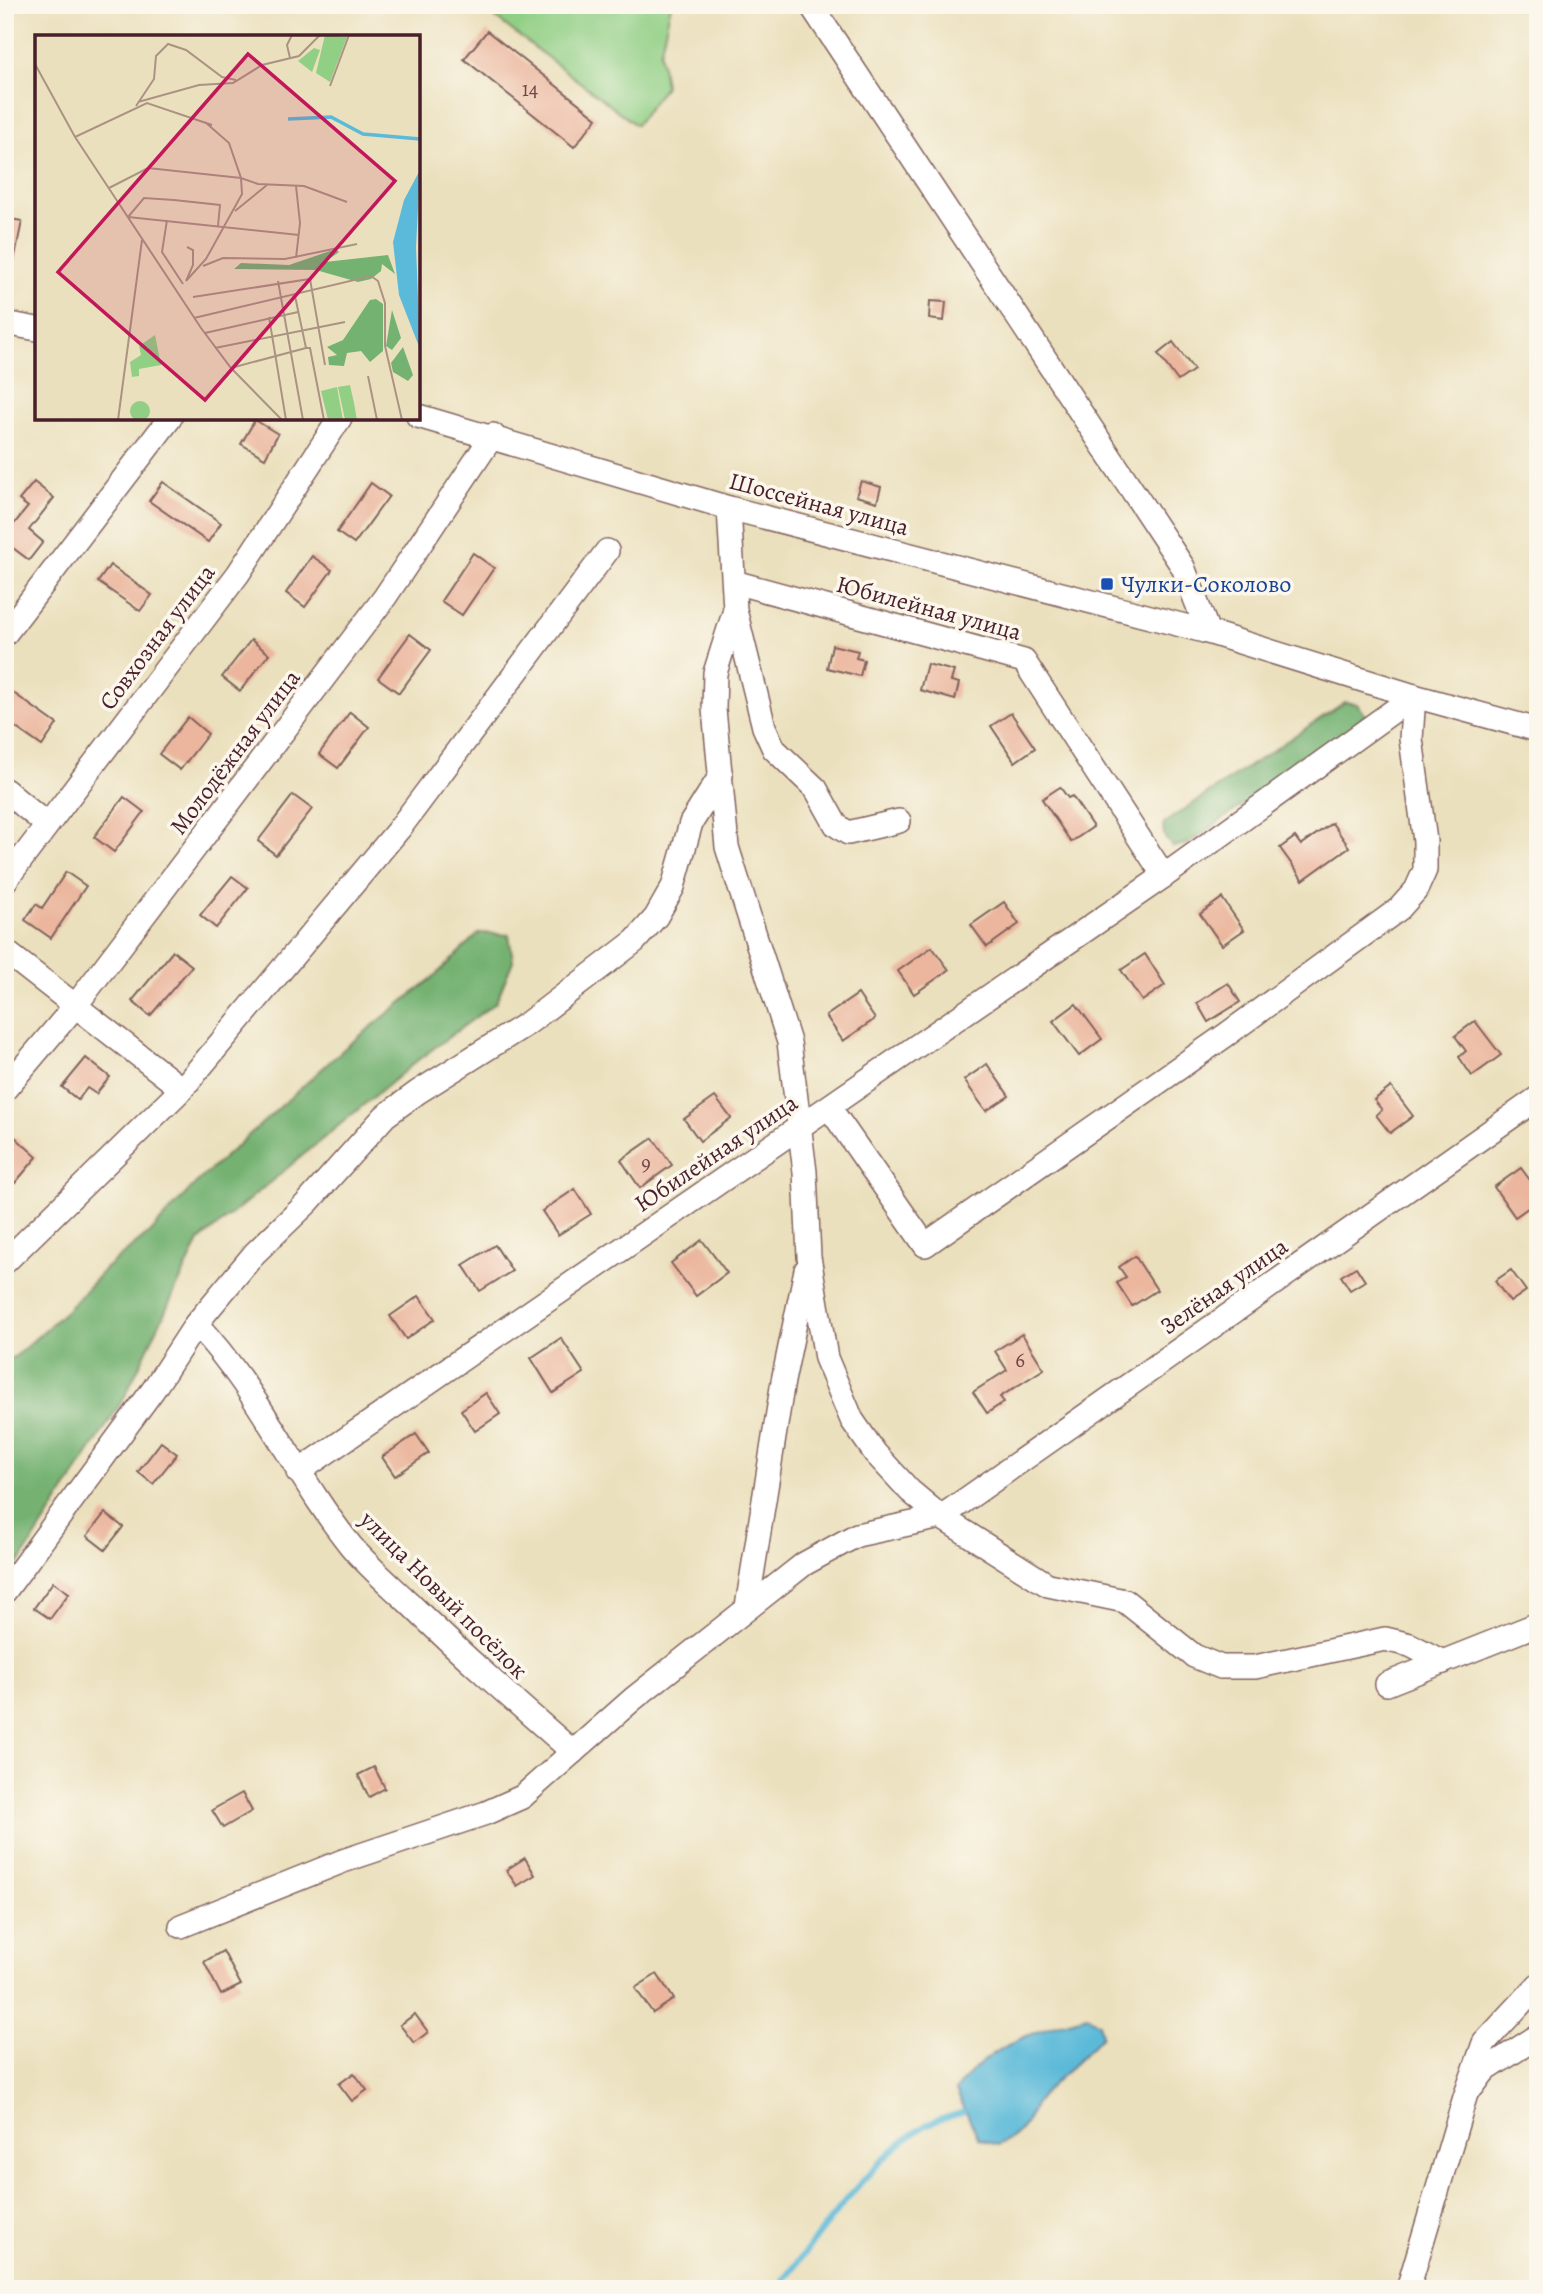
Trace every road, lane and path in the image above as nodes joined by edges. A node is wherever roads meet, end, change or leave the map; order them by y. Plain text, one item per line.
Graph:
1 (811, 5) edge
2 (420, 417) edge
3 (168, 420) edge
4 (339, 420) edge
5 (493, 435) junction
6 (729, 508) junction
7 (607, 551) dead end
8 (734, 582) junction
9 (735, 610) junction
10 (1208, 632) junction
11 (5, 634) edge
12 (1414, 696) junction
13 (1538, 730) edge
14 (721, 775) junction
15 (5, 790) edge
16 (899, 821) dead end
17 (47, 825) junction
18 (1164, 876) junction
19 (5, 881) edge
20 (5, 951) edge
21 (76, 1005) junction
22 (5, 1089) edge
23 (182, 1089) junction
24 (1538, 1098) edge
25 (829, 1107) junction
26 (799, 1128) junction
27 (809, 1256) junction
28 (5, 1262) edge
29 (196, 1324) junction
30 (298, 1472) junction
31 (941, 1517) junction
32 (5, 1591) edge
33 (747, 1607) junction
34 (1538, 1624) edge
35 (1443, 1662) junction
36 (1387, 1684) dead end
37 (573, 1752) junction
38 (181, 1926) dead end
39 (1538, 1985) edge
40 (1538, 2036) edge
41 (1465, 2097) junction
42 (1408, 2289) edge

1 - 10 street
2 - 5 street, Шоссейная улица
3 - 11 street
4 - 17 street, Совхозная улица
5 - 6 street, Шоссейная улица
5 - 21 street, Молодёжная улица
6 - 8 street
6 - 10 street, Шоссейная улица
7 - 23 street
8 - 9 street
8 - 18 street, Юбилейная улица
9 - 14 street
9 - 16 street
10 - 12 street, Шоссейная улица
12 - 13 street, Шоссейная улица
12 - 18 street, Юбилейная улица
12 - 25 street
14 - 26 street
14 - 29 street
15 - 17 street
17 - 19 street, Совхозная улица
18 - 25 street, Юбилейная улица
20 - 21 street
21 - 22 street, Молодёжная улица
21 - 23 street
23 - 28 street
24 - 31 street, Зелёная улица
25 - 26 street, Юбилейная улица
26 - 27 street
26 - 30 street, Юбилейная улица
27 - 31 street
27 - 33 street
29 - 30 street, улица Новый посёлок
29 - 32 street
30 - 37 street, улица Новый посёлок
31 - 33 street
31 - 35 street
33 - 37 street
34 - 35 street
35 - 36 street
37 - 38 street
39 - 41 street
40 - 41 street
41 - 42 street

